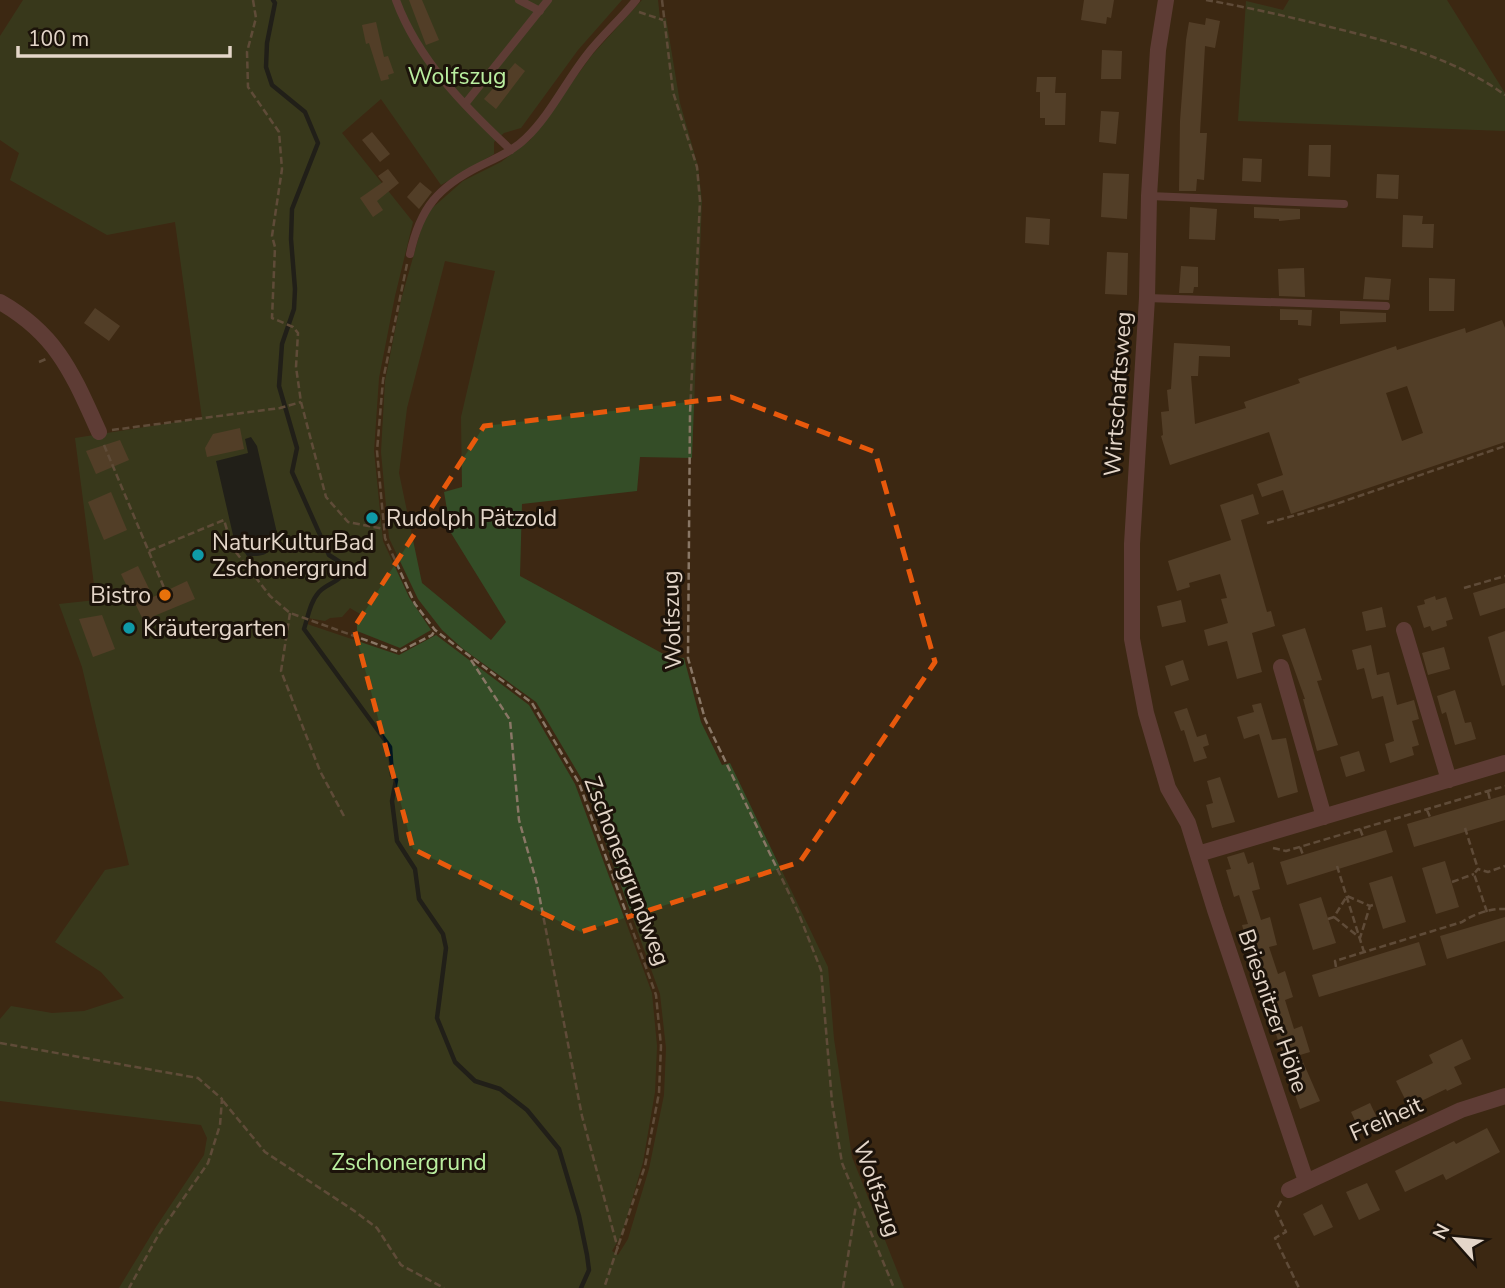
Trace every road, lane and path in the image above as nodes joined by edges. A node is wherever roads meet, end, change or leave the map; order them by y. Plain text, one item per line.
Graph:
1 (253, 0) edge
2 (396, 0) edge
3 (519, 0) edge
4 (548, 0) edge
5 (636, 0) edge
6 (662, 0) edge
7 (1166, 0) edge
8 (1206, 0) edge
9 (629, 9) junction
10 (540, 11) junction
11 (664, 20) junction
12 (1505, 95) edge
13 (465, 104) junction
14 (511, 150) junction
15 (1150, 196) junction
16 (1344, 204) dead end
17 (410, 254) joint
18 (1147, 298) junction
19 (0, 302) edge
20 (1386, 306) dead end
21 (301, 402) junction
22 (99, 432) junction
23 (1505, 446) edge
24 (1267, 523) dead end
25 (384, 529) junction
26 (149, 551) junction
27 (1505, 576) edge
28 (1464, 588) dead end
29 (165, 590) dead end
30 (290, 613) junction
31 (435, 630) junction
32 (1404, 630) dead end
33 (470, 657) junction
34 (1281, 667) dead end
35 (1505, 763) edge
36 (1449, 780) junction
37 (1505, 786) edge
38 (1168, 788) joint
39 (1488, 792) junction
40 (1490, 800) dead end
41 (1427, 810) junction
42 (1324, 817) junction
43 (1430, 817) dead end
44 (345, 818) dead end
45 (1465, 828) dead end
46 (1360, 829) junction
47 (1363, 837) dead end
48 (1255, 838) junction
49 (1300, 847) junction
50 (1198, 855) junction
51 (1303, 855) dead end
52 (1338, 866) dead end
53 (1505, 866) edge
54 (1478, 869) junction
55 (1474, 874) junction
56 (1451, 883) dead end
57 (1347, 896) junction
58 (1376, 904) dead end
59 (1370, 906) junction
60 (1505, 909) edge
61 (1487, 912) junction
62 (1334, 917) junction
63 (1328, 919) dead end
64 (1462, 922) junction
65 (1463, 929) dead end
66 (1360, 938) junction
67 (1394, 943) junction
68 (1396, 949) dead end
69 (1364, 952) junction
70 (1336, 967) dead end
71 (0, 1043) edge
72 (1505, 1096) edge
73 (222, 1099) junction
74 (1306, 1181) junction
75 (1289, 1189) joint
76 (857, 1202) junction
77 (618, 1251) junction
78 (129, 1288) edge
79 (444, 1288) edge
80 (604, 1288) edge
81 (843, 1288) edge
82 (894, 1288) edge
83 (1298, 1288) edge

1 - 21 path
2 - 13 lane
3 - 10 lane
4 - 10 lane
5 - 9 lane
6 - 11 path, Wolfszug
7 - 15 street, Wirtschaftsweg
8 - 12 path
9 - 11 path
9 - 14 lane
10 - 13 lane
11 - 76 path, Wolfszug
13 - 14 lane
14 - 17 lane
15 - 16 lane
15 - 18 street, Wirtschaftsweg
17 - 25 path, Zschonergrundweg
18 - 20 lane
18 - 38 street, Wirtschaftsweg
19 - 22 street
21 - 22 path
21 - 25 path
22 - 26 path
23 - 24 path
25 - 31 path, Zschonergrundweg
26 - 29 path
26 - 30 path
27 - 28 path
30 - 31 path
30 - 44 path
31 - 33 path, Zschonergrundweg
32 - 36 street
33 - 77 path
33 - 77 path, Zschonergrundweg
34 - 42 street
35 - 36 street
36 - 42 street
37 - 39 path
38 - 50 street, Briesnitzer Höhe
39 - 40 path
39 - 41 path
41 - 43 path
41 - 46 path
42 - 48 street
45 - 54 path
46 - 47 path
46 - 49 path
48 - 49 path
48 - 50 street
49 - 51 path
50 - 74 street, Briesnitzer Höhe
52 - 57 path
53 - 54 path
54 - 55 path
55 - 56 path
55 - 61 path
57 - 59 path
57 - 62 path
57 - 66 path
58 - 59 path
59 - 66 path
60 - 61 path
61 - 64 path
62 - 63 path
62 - 66 path
64 - 65 path
64 - 67 path
66 - 69 path
67 - 68 path
67 - 69 path
69 - 70 path
71 - 73 path
72 - 74 street, Freiheit
73 - 78 path
73 - 79 path
74 - 75 street, Freiheit
75 - 83 path
76 - 81 path
76 - 82 path, Wolfszug
77 - 80 path, Zschonergrundweg

